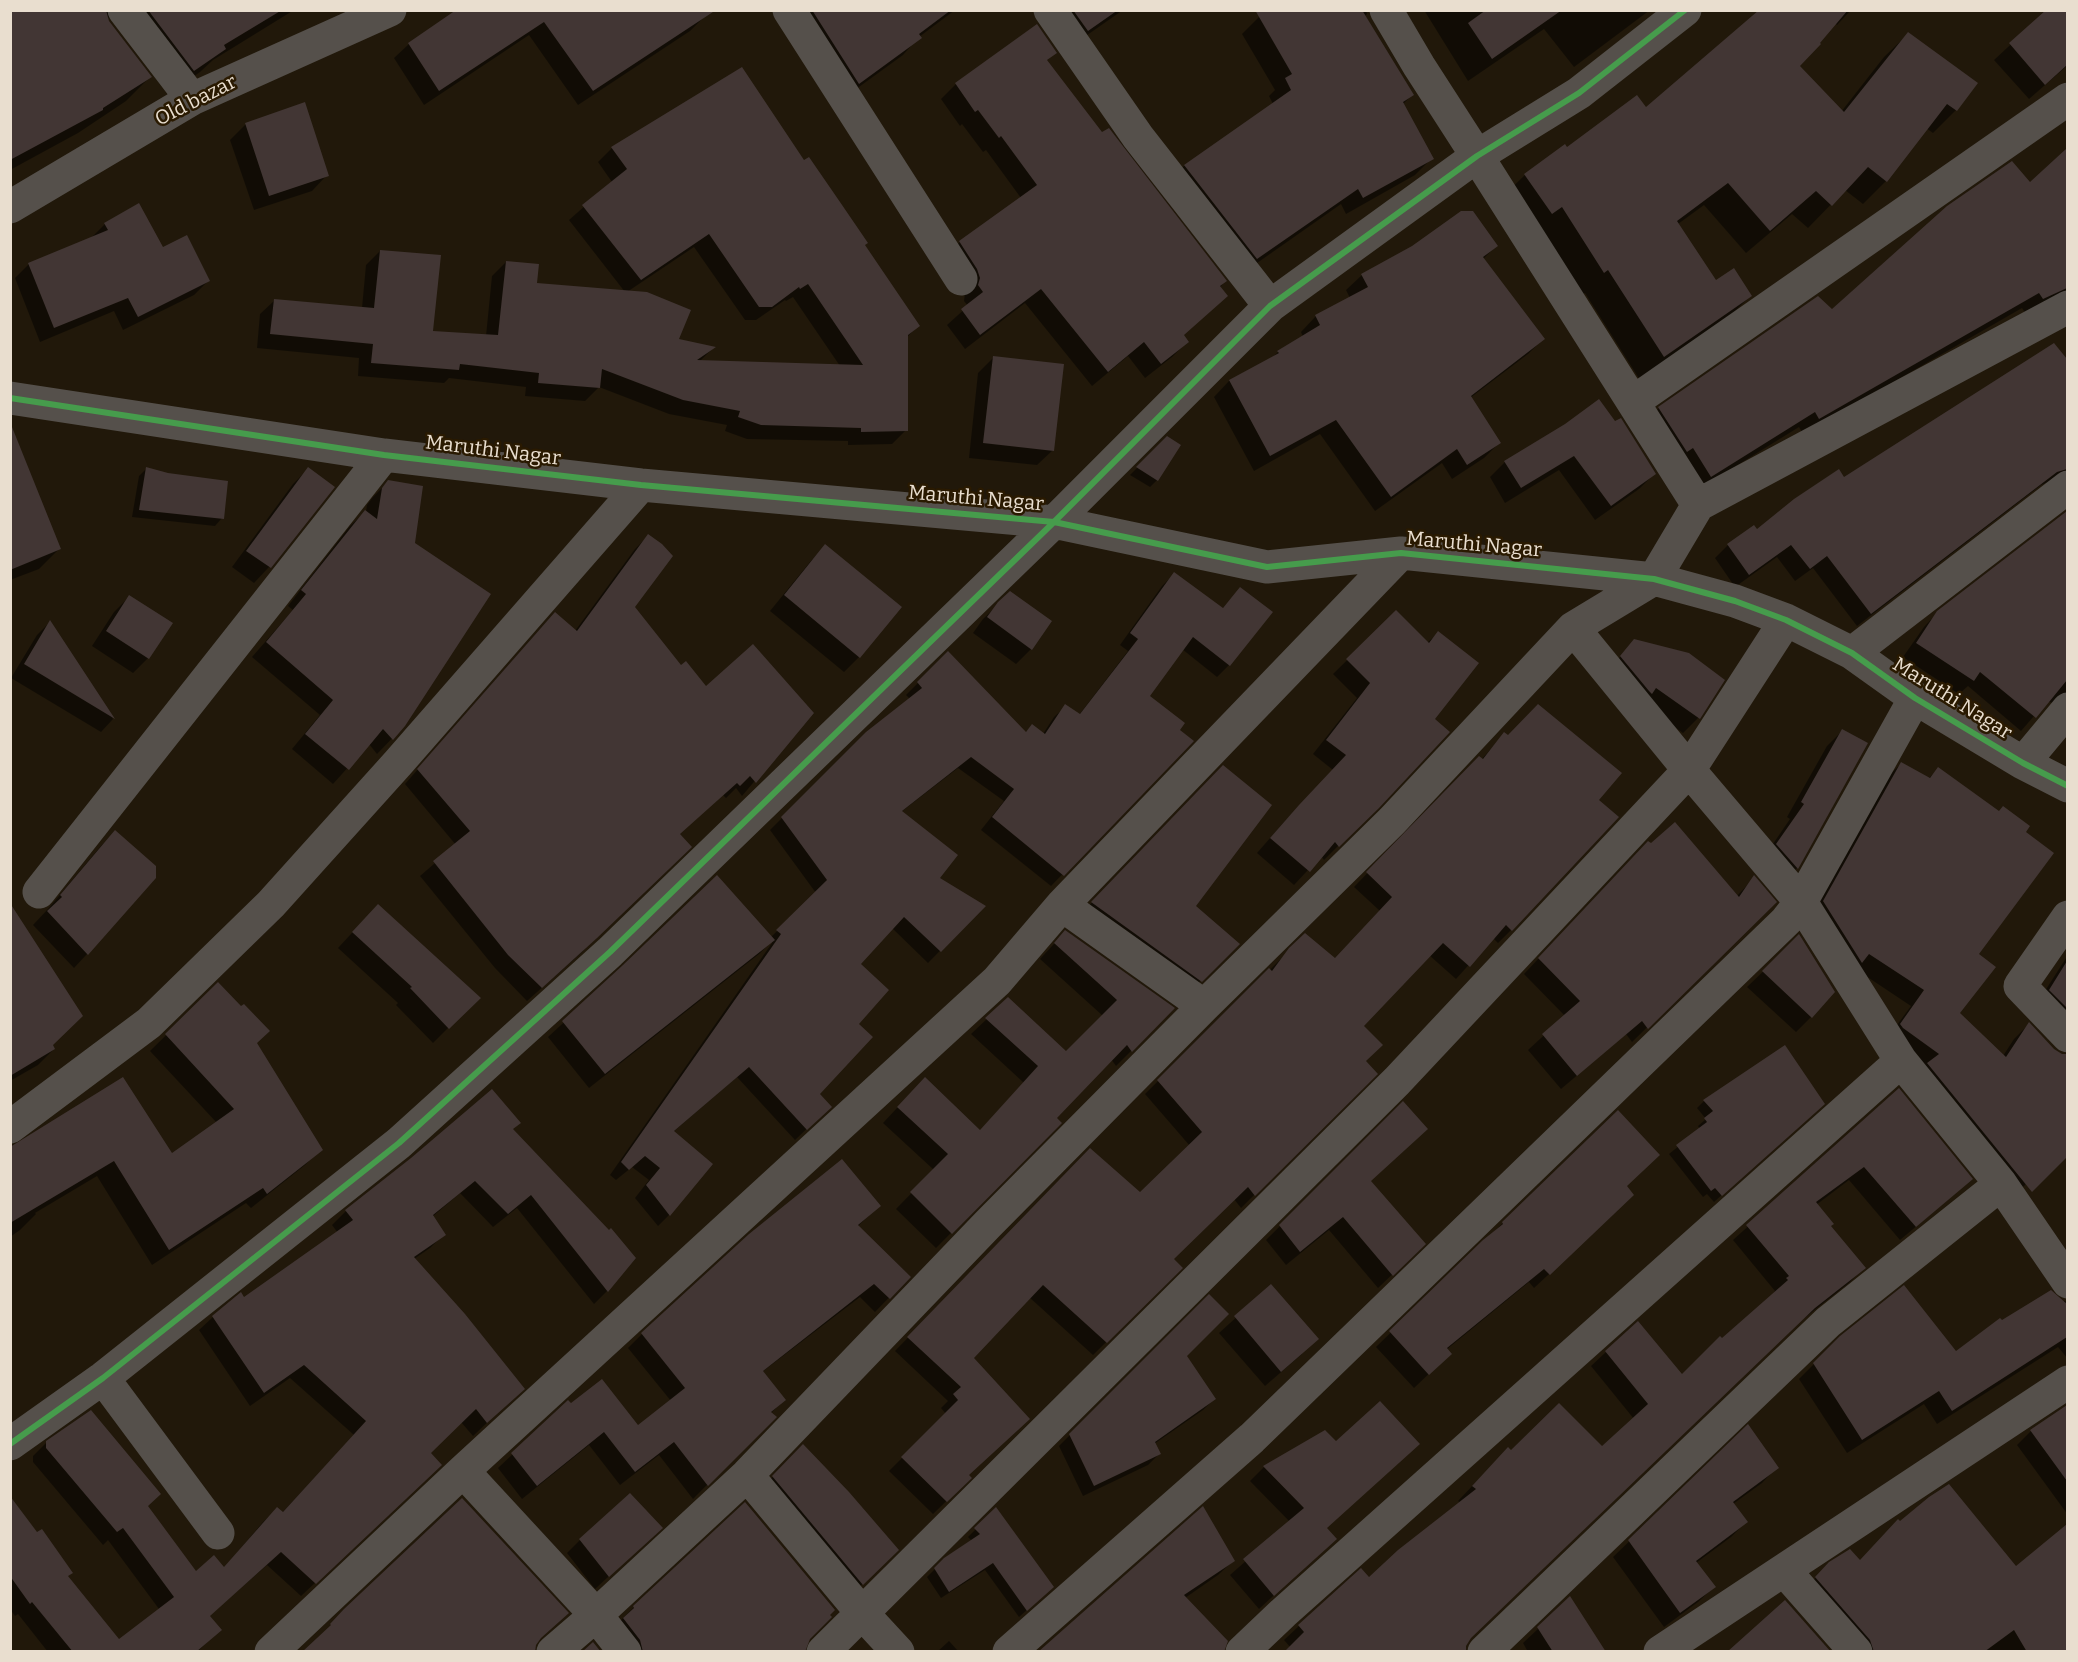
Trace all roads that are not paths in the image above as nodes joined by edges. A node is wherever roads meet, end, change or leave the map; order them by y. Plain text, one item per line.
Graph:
1 (124, 10) edge
2 (390, 10) edge
3 (789, 10) edge
4 (1050, 10) edge
5 (1386, 10) edge
6 (1685, 10) edge
7 (192, 99) junction
8 (2067, 99) edge
9 (1477, 156) junction
10 (10, 207) edge
11 (961, 279) dead end
12 (1270, 306) junction
13 (2067, 307) edge
14 (10, 398) edge
15 (1633, 402) junction
16 (384, 455) junction
17 (641, 485) junction
18 (2067, 487) edge
19 (1698, 505) junction
20 (1054, 522) junction
21 (1401, 554) junction
22 (1654, 579) junction
23 (1786, 620) junction
24 (1573, 628) junction
25 (1852, 653) junction
26 (1915, 698) junction
27 (2067, 709) edge
28 (2023, 763) junction
29 (1689, 770) junction
30 (2067, 786) edge
31 (39, 892) dead end
32 (1801, 903) junction
33 (1062, 905) junction
34 (2067, 917) edge
35 (1204, 1006) junction
36 (2067, 1036) edge
37 (1901, 1061) junction
38 (10, 1126) edge
39 (2001, 1184) junction
40 (2067, 1282) edge
41 (103, 1378) junction
42 (2067, 1382) edge
43 (10, 1444) edge
44 (463, 1472) junction
45 (747, 1475) junction
46 (218, 1533) dead end
47 (1784, 1570) junction
48 (862, 1613) junction
49 (596, 1615) junction
50 (271, 1652) edge
51 (553, 1652) edge
52 (625, 1652) edge
53 (823, 1652) edge
54 (898, 1652) edge
55 (1009, 1652) edge
56 (1242, 1652) edge
57 (1484, 1652) edge
58 (1660, 1652) edge
59 (1856, 1652) edge

1 - 7 street
2 - 7 street, Old bazar
3 - 11 street
4 - 12 street
5 - 9 street
6 - 9 street
7 - 10 street, Old bazar
8 - 15 street
9 - 12 street
9 - 15 street
12 - 20 street
13 - 19 street
14 - 16 street, Maruthi Nagar
15 - 19 street
16 - 17 street, Maruthi Nagar
16 - 31 street
17 - 20 street, Maruthi Nagar
17 - 38 street
18 - 25 street
19 - 22 street
20 - 21 street, Maruthi Nagar
20 - 41 street
21 - 22 street, Maruthi Nagar
21 - 33 street
22 - 23 street, Maruthi Nagar
22 - 24 street
23 - 25 street, Maruthi Nagar
23 - 29 street
24 - 29 street
24 - 35 street
25 - 26 street, Maruthi Nagar
26 - 28 street, Maruthi Nagar
26 - 32 street
27 - 28 street
28 - 30 street, Maruthi Nagar
29 - 32 street
29 - 48 street
32 - 37 street
32 - 55 street
33 - 35 street
33 - 44 street
34 - 36 street
35 - 45 street
37 - 39 street
37 - 56 street
39 - 40 street
39 - 57 street
41 - 43 street
41 - 46 street
42 - 47 street
44 - 49 street
44 - 50 street
45 - 48 street
45 - 49 street
47 - 58 street
47 - 59 street
48 - 53 street
48 - 54 street
49 - 51 street
49 - 52 street

